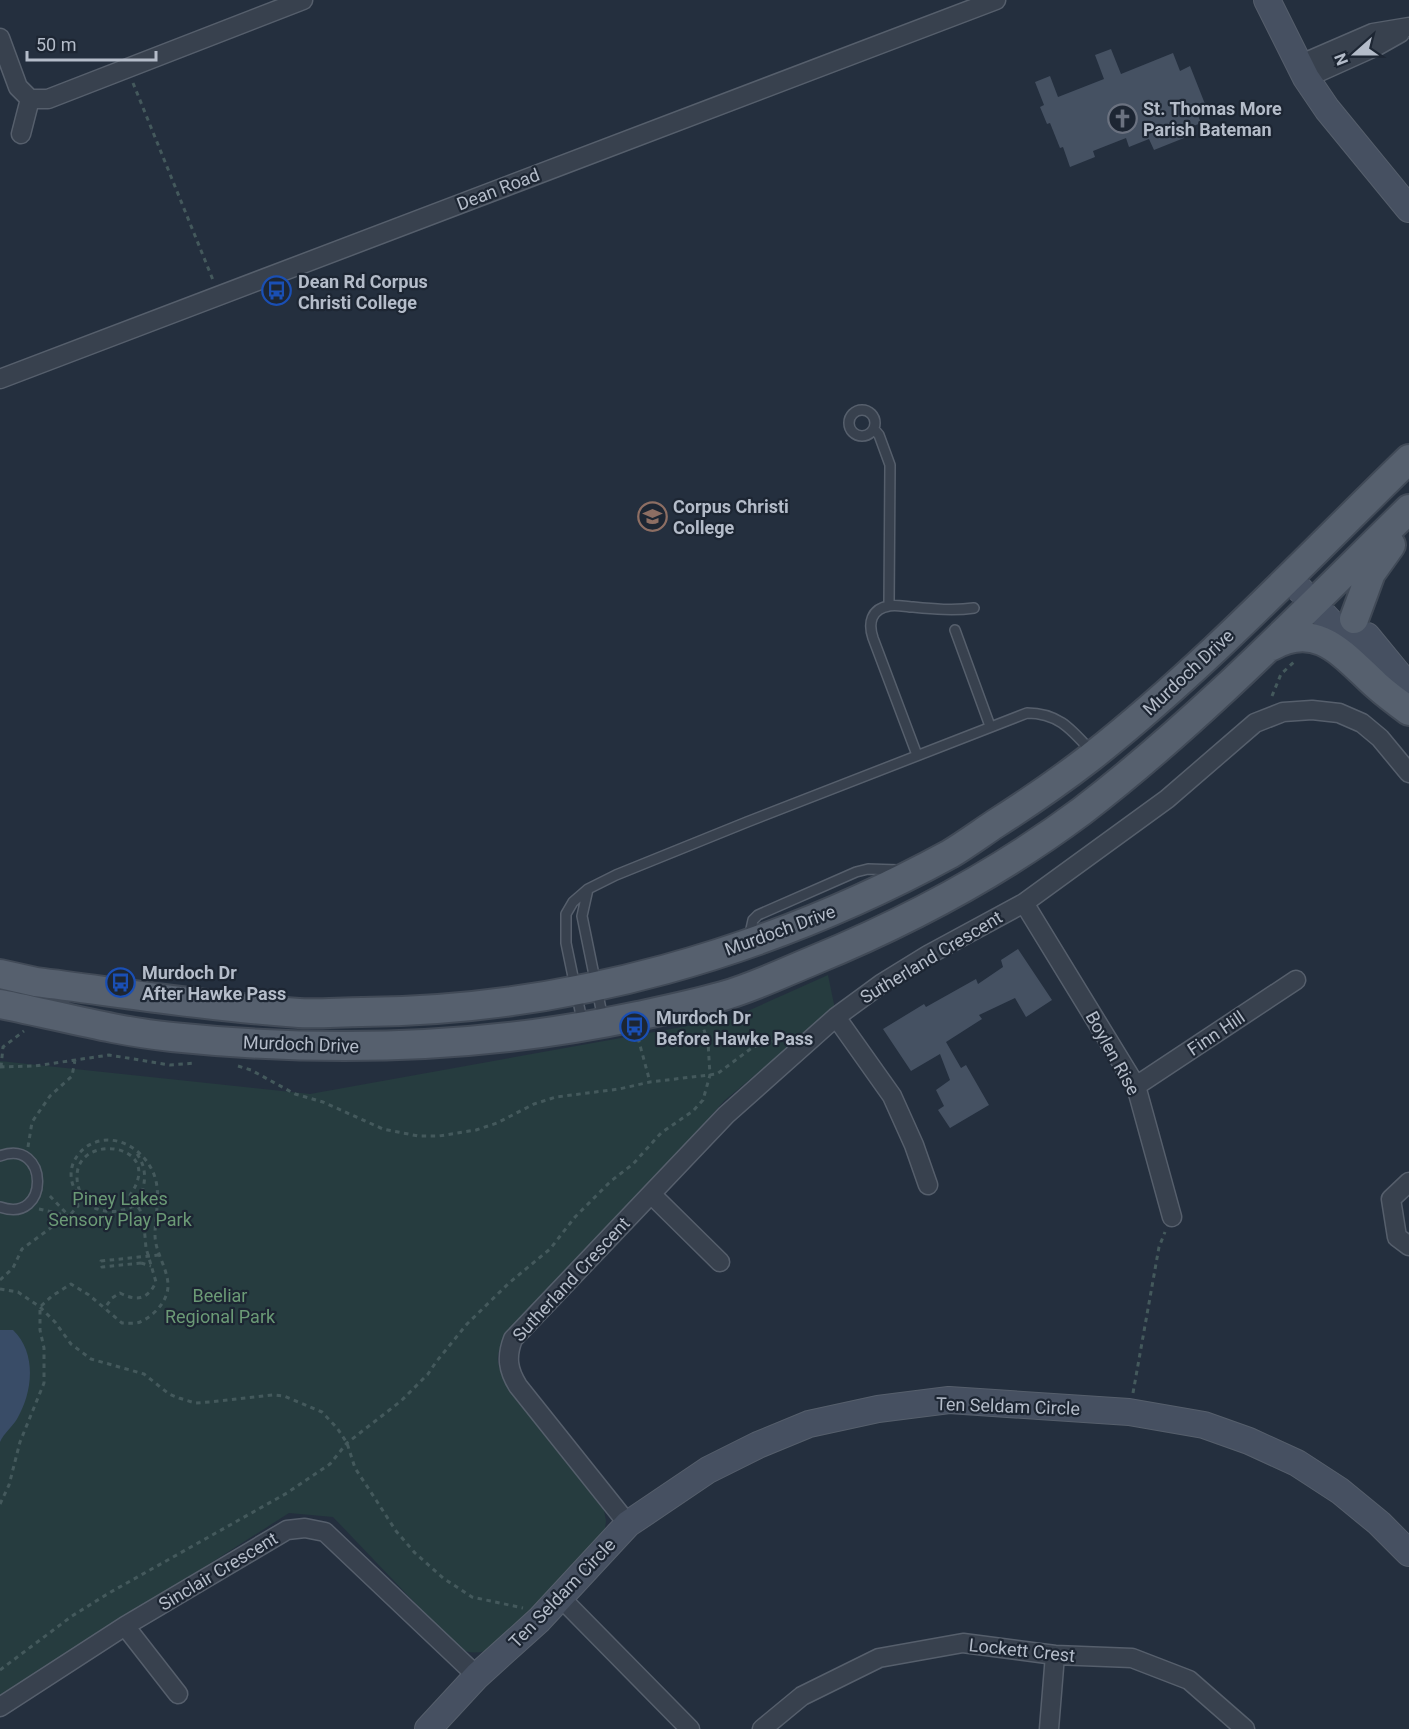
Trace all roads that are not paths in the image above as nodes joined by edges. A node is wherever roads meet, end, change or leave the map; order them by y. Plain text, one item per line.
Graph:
1 (303, 0) edge
2 (996, 0) edge
3 (1267, 0) edge
4 (1284, 0) edge
5 (1409, 27) edge
6 (0, 38) edge
7 (1309, 68) junction
8 (30, 99) junction
9 (21, 134) dead end
10 (1409, 189) edge
11 (1409, 209) edge
12 (0, 379) edge
13 (874, 429) dead end
14 (1408, 459) edge
15 (1409, 509) edge
16 (1409, 522) edge
17 (1295, 572) junction
18 (1319, 598) junction
19 (889, 606) junction
20 (974, 608) dead end
21 (1353, 619) junction
22 (955, 630) dead end
23 (1262, 651) junction
24 (1409, 687) edge
25 (1409, 711) edge
26 (990, 726) junction
27 (1094, 754) junction
28 (917, 755) junction
29 (1409, 773) edge
30 (588, 889) junction
31 (1024, 903) junction
32 (0, 974) edge
33 (1296, 980) dead end
34 (586, 988) junction
35 (0, 1004) edge
36 (836, 1017) junction
37 (593, 1025) junction
38 (1136, 1086) junction
39 (0, 1156) edge
40 (1409, 1182) edge
41 (928, 1185) dead end
42 (651, 1194) junction
43 (0, 1207) edge
44 (1172, 1216) road end
45 (1409, 1246) edge
46 (720, 1263) dead end
47 (628, 1524) junction
48 (1409, 1553) edge
49 (560, 1597) junction
50 (125, 1626) junction
51 (1055, 1655) junction
52 (477, 1676) junction
53 (178, 1694) dead end
54 (0, 1707) edge
55 (428, 1729) edge
56 (690, 1729) edge
57 (762, 1729) edge
58 (1049, 1729) edge
59 (1245, 1729) edge

1 - 8 street
2 - 12 street, Dean Road
3 - 7 street
4 - 7 street
5 - 7 street
6 - 8 street
7 - 10 street
7 - 11 street
8 - 9 street
13 - 19 lane
14 - 17 main road, Murdoch Drive
15 - 18 main road, Murdoch Drive
16 - 21 main road
17 - 18 street
17 - 27 main road, Murdoch Drive
18 - 21 street
18 - 23 main road, Murdoch Drive
18 - 25 street
19 - 20 lane
19 - 28 lane
21 - 24 street
22 - 26 lane
23 - 25 main road
23 - 37 main road, Murdoch Drive
26 - 27 lane
26 - 28 lane
27 - 34 main road, Murdoch Drive
28 - 30 lane
29 - 31 street, Sutherland Crescent
30 - 34 lane
30 - 34 lane
31 - 36 street, Sutherland Crescent
31 - 38 street, Boylen Rise
32 - 34 main road, Murdoch Drive
33 - 38 street, Finn Hill
34 - 37 lane
34 - 37 lane
35 - 37 main road, Murdoch Drive
36 - 41 street
36 - 42 street, Sutherland Crescent
38 - 44 street, Boylen Rise
39 - 43 lane
40 - 45 street
42 - 46 street
42 - 47 street, Sutherland Crescent
47 - 48 street, Ten Seldam Circle
47 - 49 street, Ten Seldam Circle
49 - 52 street, Ten Seldam Circle
49 - 56 street
50 - 52 street, Sinclair Crescent
50 - 53 street
50 - 54 street, Sinclair Crescent
51 - 57 street, Lockett Crest
51 - 58 street
51 - 59 street, Lockett Crest
52 - 55 street, Ten Seldam Circle

